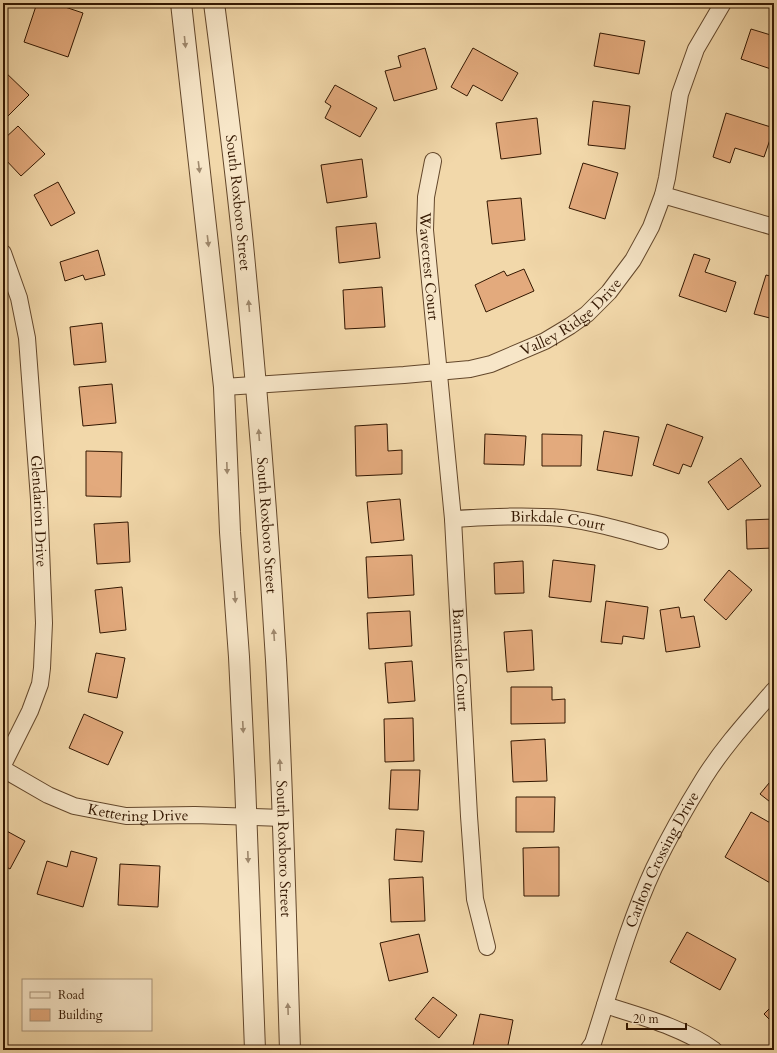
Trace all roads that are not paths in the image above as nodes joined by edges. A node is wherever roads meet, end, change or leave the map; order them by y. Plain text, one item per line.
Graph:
1 (181, 3) edge
2 (214, 3) edge
3 (723, 3) edge
4 (433, 161) dead end
5 (663, 195) junction
6 (774, 227) edge
7 (3, 253) edge
8 (439, 371) junction
9 (256, 385) junction
10 (224, 387) junction
11 (453, 519) junction
12 (660, 541) dead end
13 (774, 690) edge
14 (3, 765) edge
15 (3, 769) edge
16 (247, 817) junction
17 (283, 818) junction
18 (487, 947) dead end
19 (605, 1005) junction
20 (255, 1050) edge
21 (290, 1050) edge
22 (588, 1050) edge
23 (714, 1050) edge

1 -> 10 street
9 -> 2 street, South Roxboro Street
3 - 5 street, Valley Ridge Drive
4 - 8 street, Wavecrest Court
5 - 6 street
5 - 8 street, Valley Ridge Drive
7 - 14 street, Glendarion Drive
8 - 9 street, Valley Ridge Drive
8 - 11 street, Barnsdale Court
9 - 10 street, Valley Ridge Drive
17 -> 9 street, South Roxboro Street
10 -> 16 street
11 - 12 street, Birkdale Court
11 - 18 street, Barnsdale Court
13 - 19 street, Carlton Crossing Drive
15 - 16 street, Kettering Drive
16 - 17 street, Kettering Drive
16 -> 20 street
21 -> 17 street, South Roxboro Street
19 - 22 street, Carlton Crossing Drive
19 - 23 street

